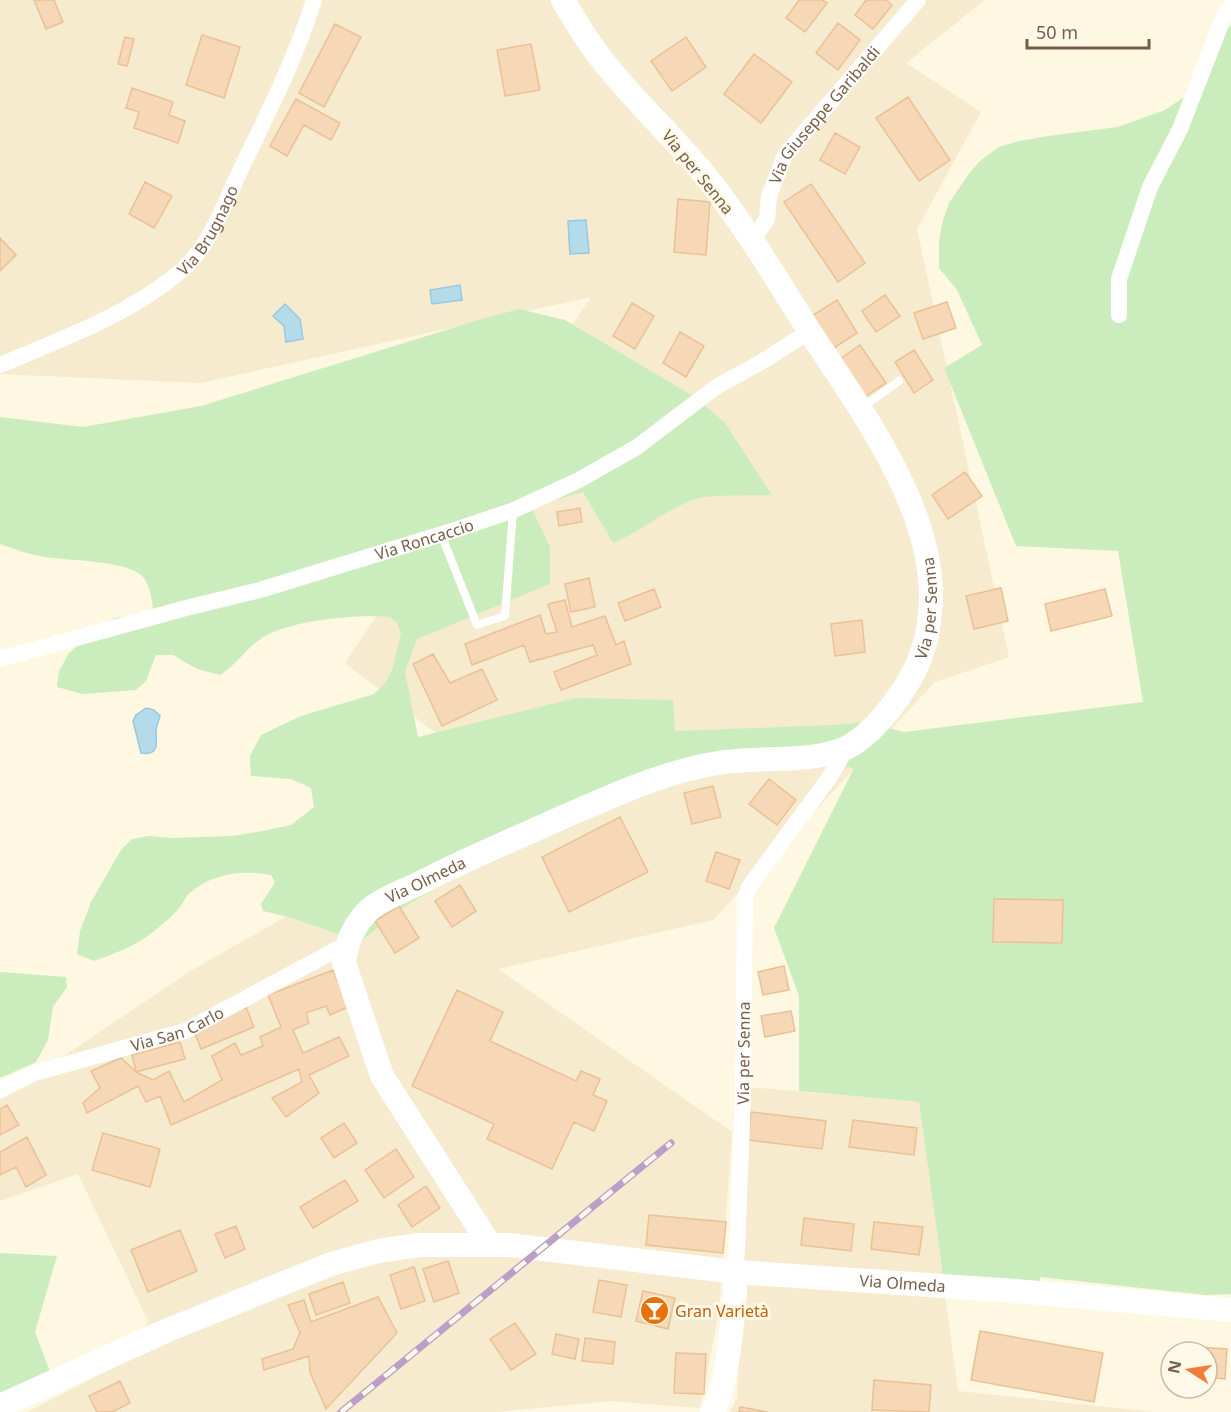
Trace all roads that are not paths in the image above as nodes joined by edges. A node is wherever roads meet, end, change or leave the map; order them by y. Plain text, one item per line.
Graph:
1 (314, 0) edge
2 (563, 0) edge
3 (918, 0) edge
4 (1231, 7) edge
5 (752, 240) junction
6 (1119, 315) dead end
7 (810, 331) junction
8 (0, 365) edge
9 (898, 381) dead end
10 (859, 409) junction
11 (514, 510) junction
12 (441, 534) junction
13 (0, 659) edge
14 (847, 748) junction
15 (345, 945) junction
16 (0, 1090) edge
17 (499, 1245) junction
18 (736, 1272) junction
19 (1231, 1310) edge
20 (0, 1407) edge
21 (712, 1412) edge

1 - 8 street, Via Brugnago
2 - 5 street, Via per Senna
3 - 5 street, Via Giuseppe Garibaldi
4 - 6 street
5 - 7 street, Via per Senna
7 - 10 street, Via per Senna
7 - 11 street, Via Roncaccio
9 - 10 lane
10 - 14 street, Via per Senna
11 - 12 street, Via Roncaccio
11 - 12 lane
12 - 13 street, Via Roncaccio
14 - 15 street, Via Olmeda
14 - 18 street, Via per Senna
15 - 16 street, Via San Carlo
15 - 17 street
17 - 18 street, Via Olmeda
17 - 20 street, Via Olmeda
18 - 19 street, Via Olmeda
18 - 21 street

